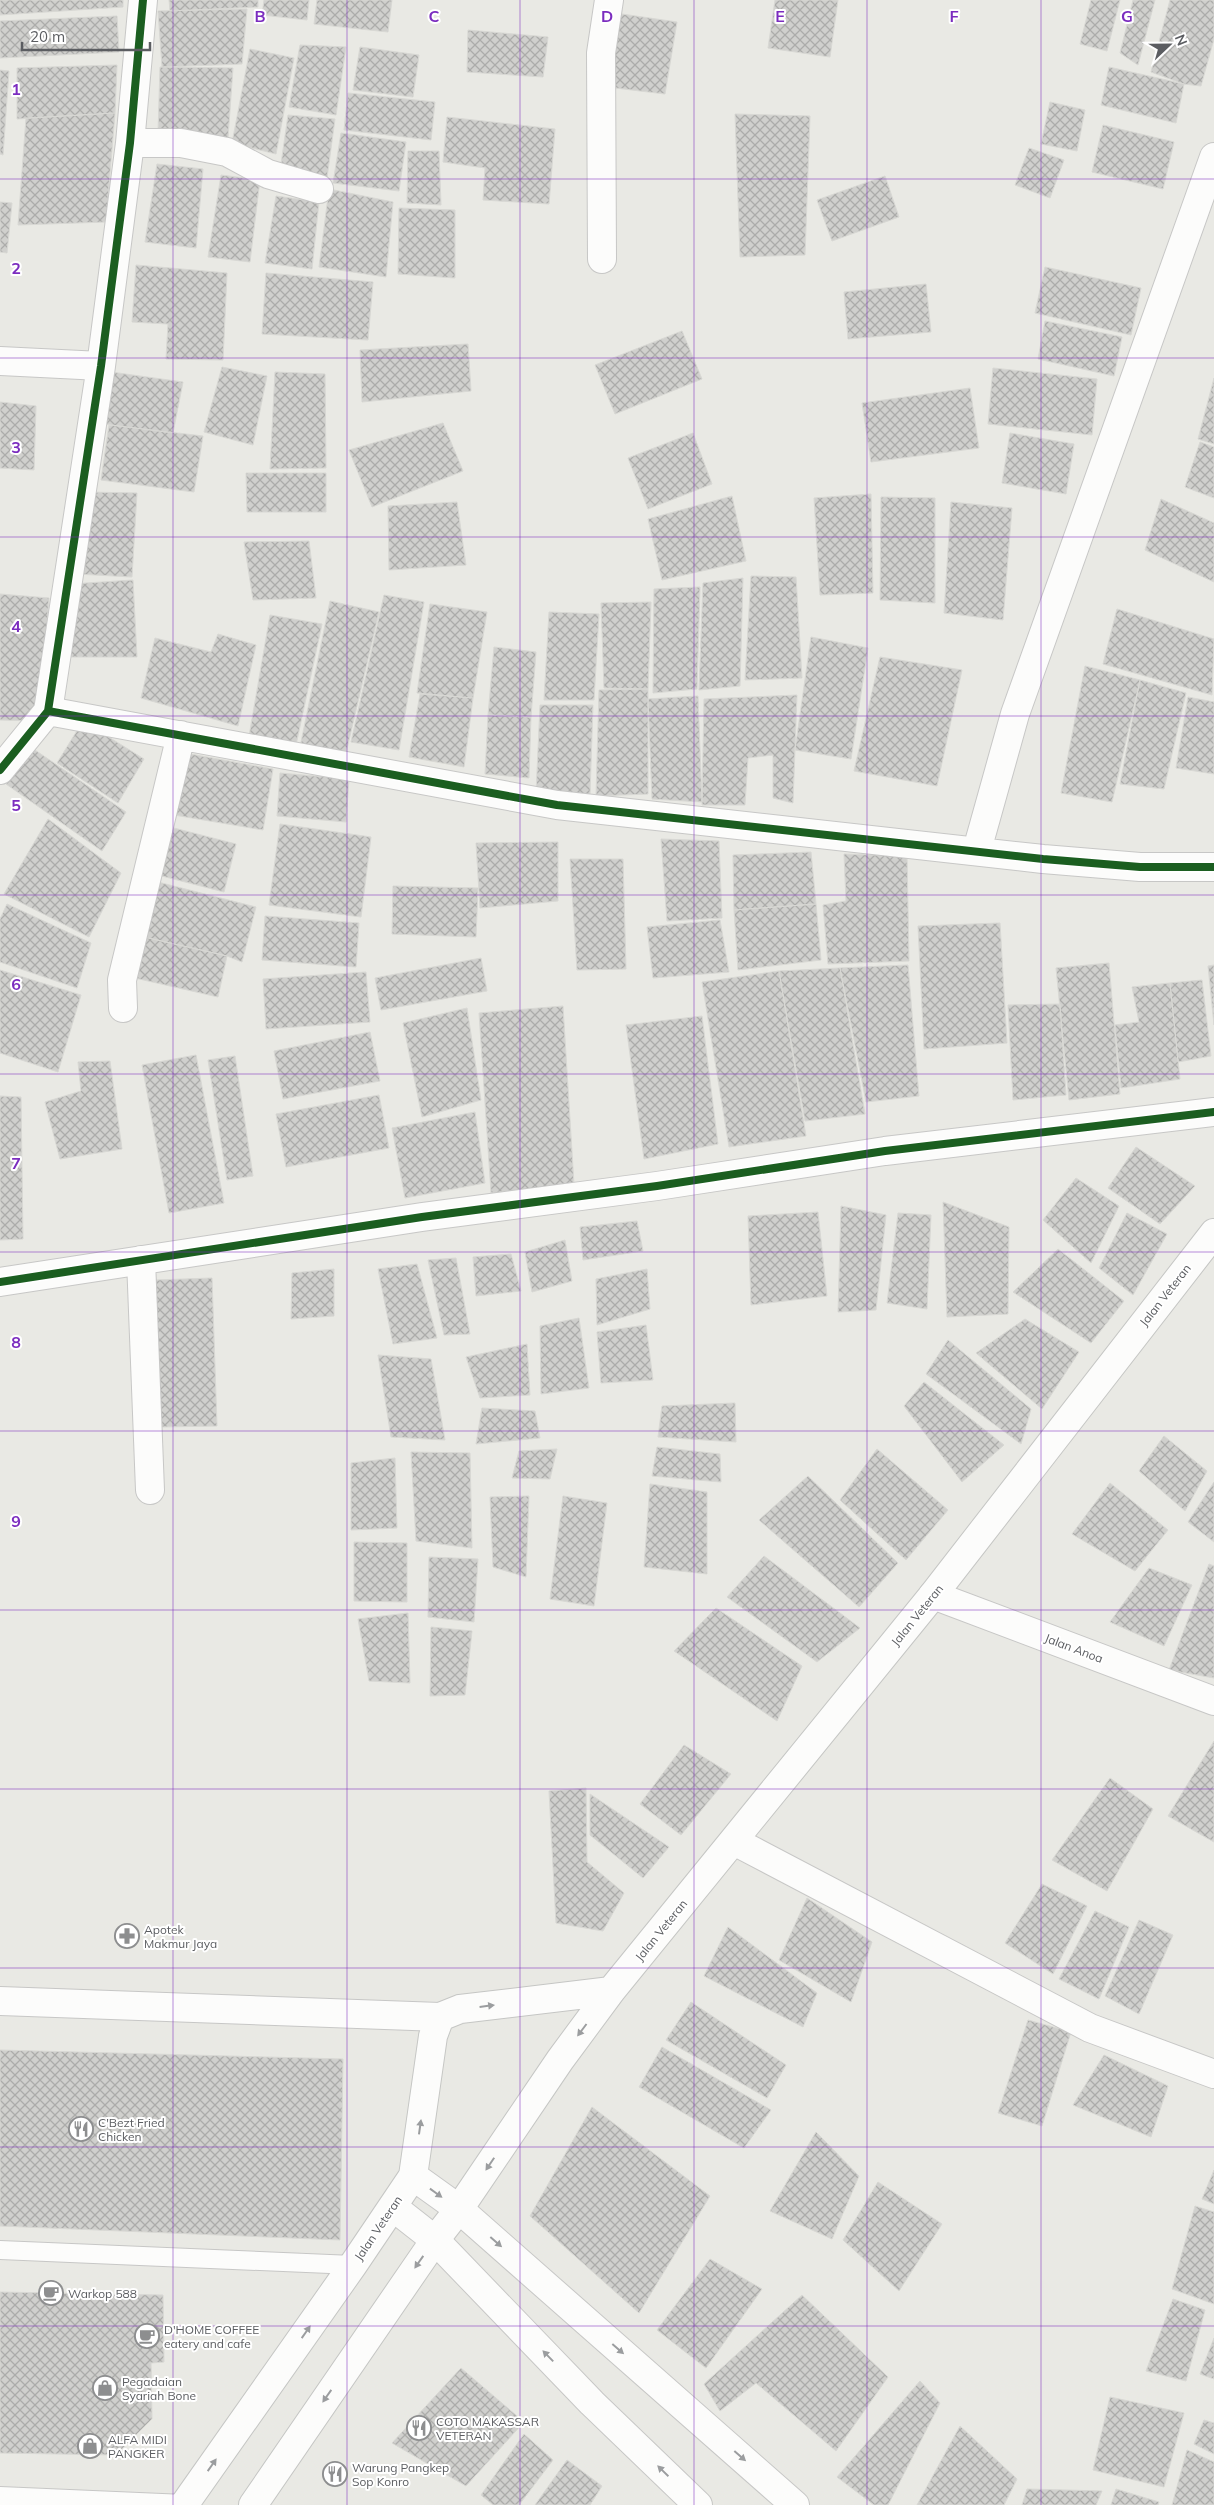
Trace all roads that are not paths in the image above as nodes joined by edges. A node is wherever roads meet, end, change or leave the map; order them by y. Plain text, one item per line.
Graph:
1 (143, 0) edge
2 (609, 0) edge
3 (130, 144) junction
4 (1214, 157) edge
5 (319, 189) dead end
6 (602, 259) dead end
7 (0, 361) edge
8 (101, 366) junction
9 (48, 711) junction
10 (181, 735) junction
11 (0, 770) edge
12 (977, 850) junction
13 (1214, 867) edge
14 (123, 1008) dead end
15 (1214, 1112) edge
16 (1214, 1232) edge
17 (141, 1260) junction
18 (0, 1282) edge
19 (150, 1490) dead end
20 (933, 1595) junction
21 (1214, 1701) edge
22 (734, 1841) junction
23 (611, 1991) junction
24 (0, 2001) edge
25 (440, 2017) junction
26 (1214, 2074) edge
27 (413, 2176) junction
28 (393, 2206) junction
29 (459, 2209) junction
30 (435, 2240) junction
31 (0, 2250) edge
32 (353, 2265) junction
33 (0, 2496) edge
34 (185, 2505) edge
35 (252, 2505) edge
36 (698, 2505) edge
37 (795, 2505) edge

1 - 3 street
2 - 6 street
3 - 5 street
3 - 8 street
4 - 12 street
7 - 8 street
8 - 9 street
9 - 10 street
9 - 11 street
10 - 12 street
10 - 14 street
12 - 13 street
15 - 17 street
16 - 20 street, Jalan Veteran
17 - 18 street
17 - 19 street
20 - 21 street, Jalan Anoa
20 - 22 street, Jalan Veteran
22 - 23 street, Jalan Veteran
22 - 26 street
25 -> 23 street
23 -> 29 street, Jalan Veteran
24 - 25 street
27 -> 25 street, Jalan Veteran
27 - 28 street, Jalan Veteran
27 -> 29 street
28 - 30 street
28 - 32 street, Jalan Veteran
29 - 30 street, Jalan Veteran
29 -> 37 street
30 -> 35 street, Jalan Veteran
36 -> 30 street
31 - 32 lane
34 -> 32 street, Jalan Veteran
33 - 34 lane

